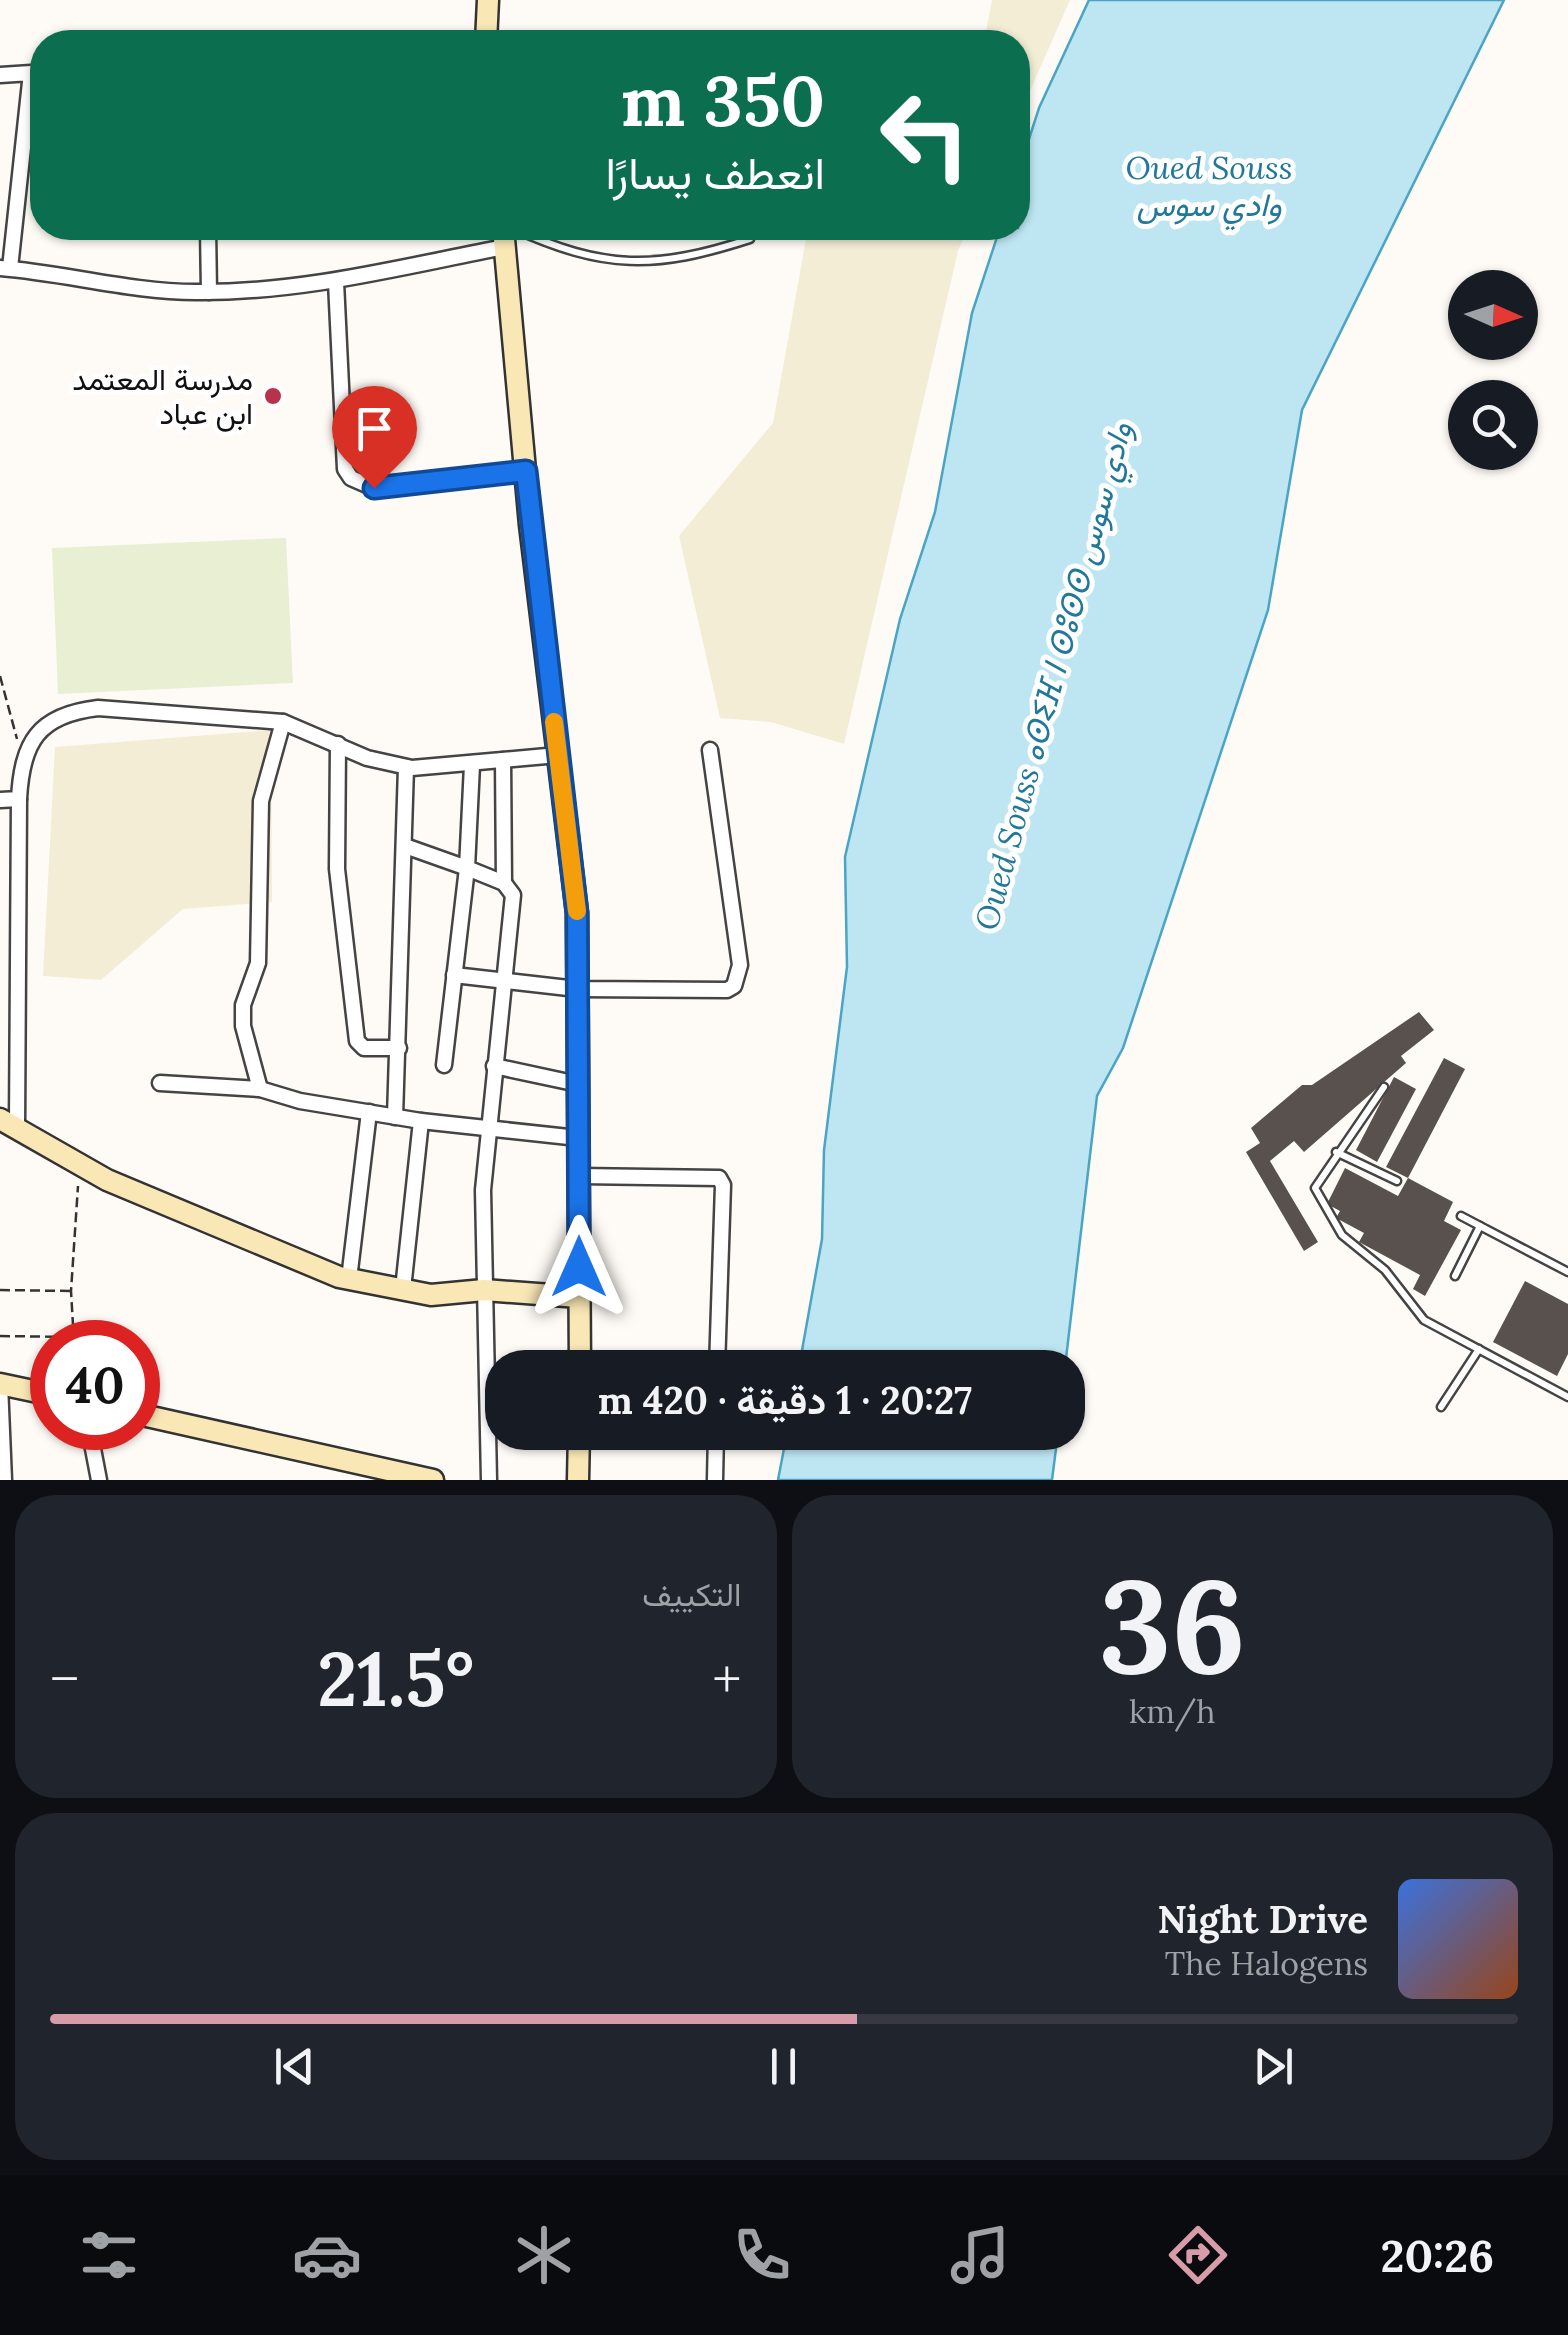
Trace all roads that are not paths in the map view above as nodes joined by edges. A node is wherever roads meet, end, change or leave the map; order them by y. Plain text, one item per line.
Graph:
1 (488, 0) edge
2 (487, 30) edge
3 (30, 73) edge
4 (0, 75) edge
5 (30, 116) edge
6 (208, 240) edge
7 (485, 240) edge
8 (507, 240) edge
9 (526, 240) edge
10 (746, 240) edge
11 (5, 268) edge
12 (336, 282) junction
13 (209, 292) junction
14 (526, 471) junction
15 (283, 722) junction
16 (338, 744) junction
17 (710, 750) dead end
18 (558, 755) junction
19 (503, 760) junction
20 (472, 764) junction
21 (406, 767) junction
22 (20, 799) junction
23 (0, 800) edge
24 (405, 846) junction
25 (468, 868) junction
26 (504, 883) junction
27 (454, 974) junction
28 (504, 979) junction
29 (577, 989) junction
30 (400, 1048) junction
31 (444, 1065) dead end
32 (494, 1066) junction
33 (160, 1082) dead end
34 (578, 1084) junction
35 (1384, 1087) dead end
36 (260, 1089) junction
37 (369, 1112) junction
38 (395, 1116) junction
39 (421, 1122) junction
40 (8, 1124) edge
41 (486, 1128) junction
42 (578, 1138) junction
43 (1336, 1152) junction
44 (578, 1176) junction
45 (1398, 1181) dead end
46 (1461, 1216) dead end
47 (1480, 1226) junction
48 (1568, 1272) edge
49 (1454, 1276) dead end
50 (349, 1279) junction
51 (402, 1289) junction
52 (484, 1290) junction
53 (579, 1297) junction
54 (1479, 1349) junction
55 (580, 1350) edge
56 (718, 1350) edge
57 (0, 1384) edge
58 (30, 1390) edge
59 (1568, 1396) edge
60 (1441, 1407) dead end
61 (160, 1419) edge
62 (93, 1450) edge
63 (579, 1450) edge
64 (716, 1450) edge
65 (4, 1480) edge
66 (99, 1480) edge
67 (433, 1480) edge
68 (489, 1480) edge
69 (578, 1480) edge
70 (715, 1480) edge

1 - 2 street
3 - 4 street
5 - 11 street
6 - 13 street
7 - 12 street
8 - 14 street
9 - 10 lane
11 - 13 street
12 - 13 street
12 - 14 street
14 - 18 street
15 - 16 street
15 - 22 street
15 - 36 street
16 - 21 street
16 - 30 street
17 - 29 street
18 - 19 street
18 - 29 street
19 - 20 street
19 - 26 street
20 - 21 street
20 - 25 street
21 - 24 street
22 - 23 street
22 - 40 street
24 - 25 street
24 - 30 street
25 - 26 street
25 - 27 street
26 - 28 street
27 - 28 street
27 - 31 street
28 - 29 street
28 - 32 street
29 - 34 street
30 - 38 street
32 - 34 street
32 - 41 street
33 - 36 street
34 - 42 street
35 - 43 lane
36 - 37 street
37 - 38 street
37 - 50 street
38 - 39 street
39 - 41 street
39 - 51 street
40 - 50 street
41 - 42 street
41 - 52 street
42 - 44 street
43 - 45 lane
43 - 54 lane
44 - 53 street
44 - 56 street
46 - 47 lane
47 - 48 lane
47 - 49 lane
50 - 51 street
51 - 52 street
52 - 53 street
52 - 68 street
53 - 55 street
54 - 59 lane
54 - 60 lane
57 - 58 street
57 - 65 street
61 - 67 street
62 - 66 street
63 - 69 street
64 - 70 street

